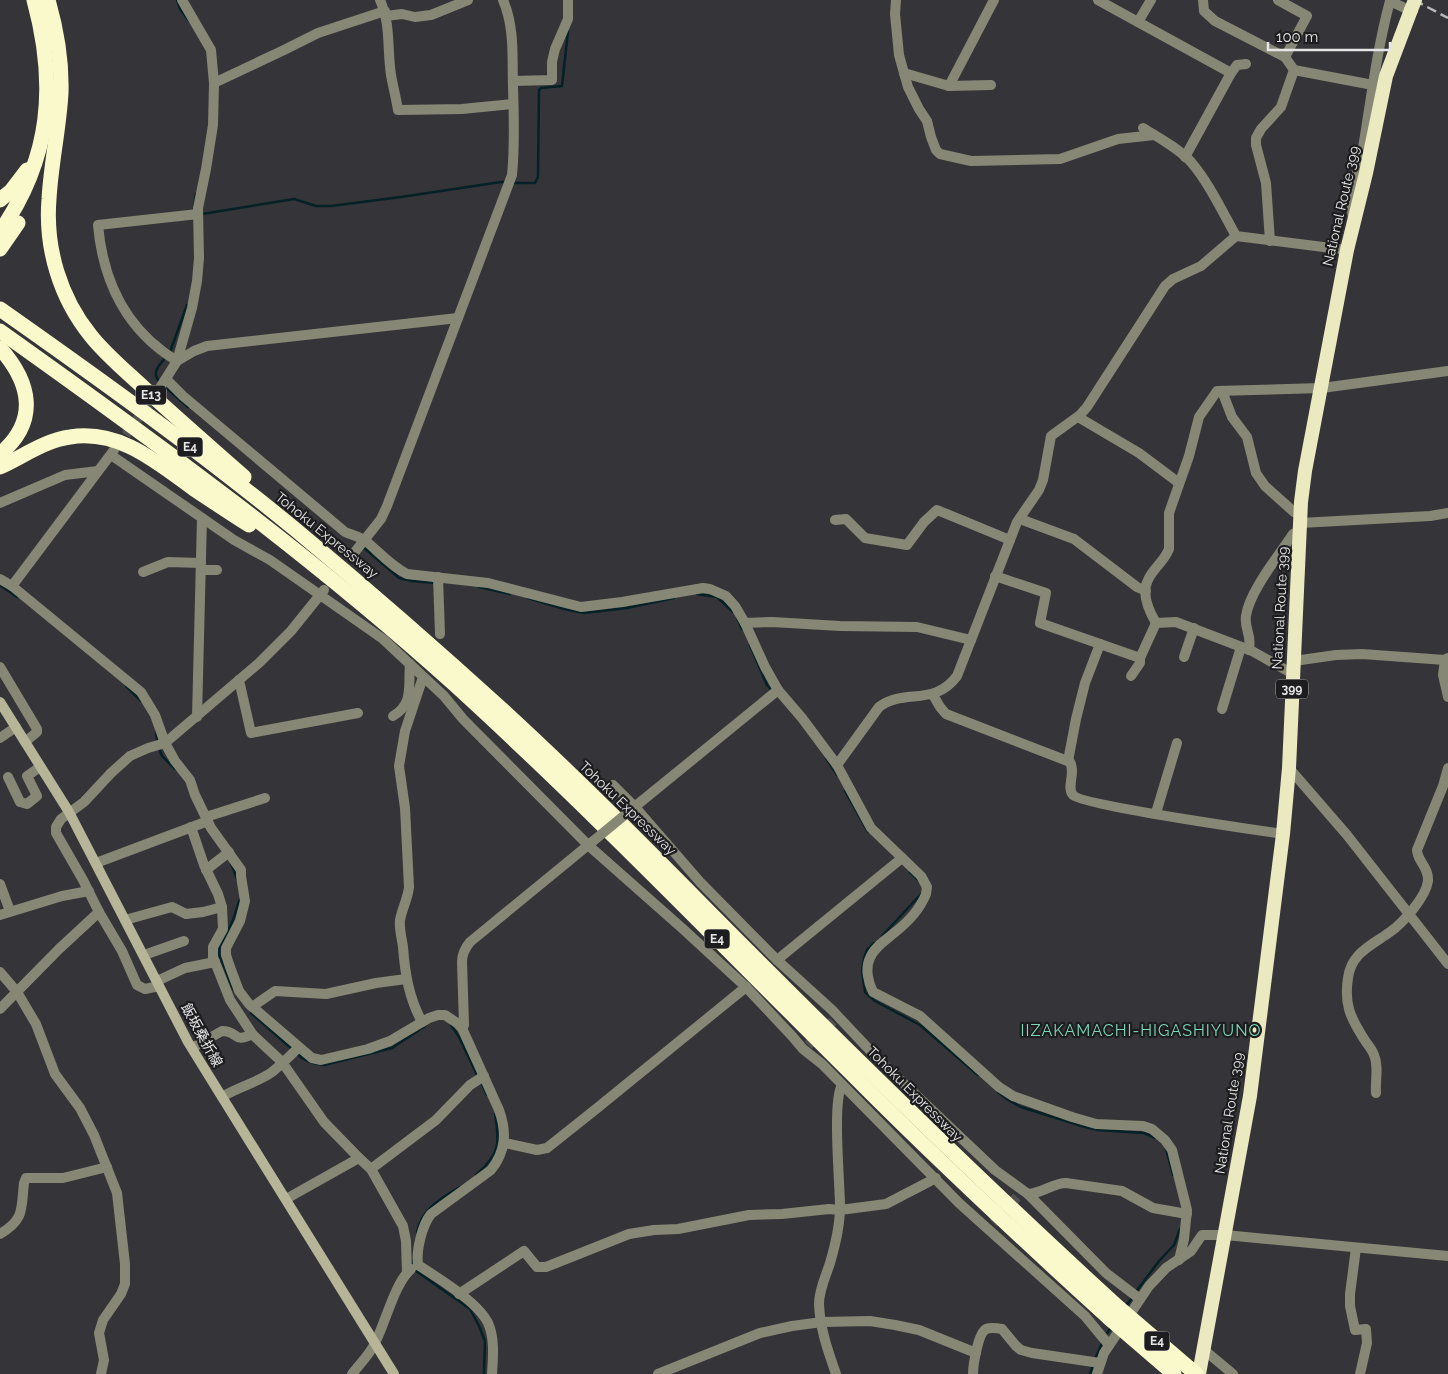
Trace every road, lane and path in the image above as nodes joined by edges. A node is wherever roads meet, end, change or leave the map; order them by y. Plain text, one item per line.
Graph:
1 (34, 0) edge
2 (48, 0) edge
3 (182, 0) edge
4 (380, 0) edge
5 (468, 0) edge
6 (502, 0) edge
7 (568, 0) edge
8 (896, 0) edge
9 (994, 0) edge
10 (1098, 0) edge
11 (1151, 0) edge
12 (1203, 0) edge
13 (1278, 0) edge
14 (1413, 7) edge
15 (385, 14) junction
16 (1138, 22) junction
17 (1285, 57) junction
18 (1246, 64) dead end
19 (1294, 70) junction
20 (904, 73) junction
21 (1231, 73) junction
22 (513, 81) junction
23 (214, 83) junction
24 (991, 85) dead end
25 (1373, 85) junction
26 (949, 86) junction
27 (513, 104) junction
28 (1143, 128) dead end
29 (57, 133) junction
30 (1154, 135) junction
31 (41, 138) junction
32 (1185, 157) junction
33 (0, 200) edge
34 (195, 214) junction
35 (1354, 223) junction
36 (0, 232) edge
37 (1236, 236) junction
38 (1270, 240) junction
39 (0, 249) edge
40 (1347, 250) junction
41 (0, 309) edge
42 (458, 318) junction
43 (0, 331) edge
44 (0, 348) edge
45 (170, 357) junction
46 (1448, 372) edge
47 (1322, 388) junction
48 (1222, 391) junction
49 (1078, 417) junction
50 (0, 454) edge
51 (0, 467) edge
52 (98, 471) junction
53 (1179, 483) junction
54 (0, 503) edge
55 (1448, 513) edge
56 (202, 518) junction
57 (1020, 519) junction
58 (835, 520) dead end
59 (1300, 522) junction
60 (1010, 540) junction
61 (360, 546) junction
62 (201, 566) junction
63 (318, 568) junction
64 (218, 570) dead end
65 (143, 572) dead end
66 (995, 576) junction
67 (0, 579) edge
68 (439, 582) junction
69 (12, 586) junction
70 (1146, 591) junction
71 (322, 593) junction
72 (373, 594) junction
73 (745, 623) junction
74 (1156, 623) junction
75 (1194, 628) junction
76 (440, 634) dead end
77 (971, 640) junction
78 (1100, 644) junction
79 (1245, 648) junction
80 (1184, 656) dead end
81 (1140, 658) junction
82 (1446, 659) edge
83 (410, 664) junction
84 (0, 667) edge
85 (1294, 667) junction
86 (1132, 676) dead end
87 (424, 677) junction
88 (239, 680) junction
89 (775, 692) junction
90 (933, 695) junction
91 (1448, 697) edge
92 (0, 702) edge
93 (1222, 709) dead end
94 (358, 713) dead end
95 (393, 716) dead end
96 (196, 717) junction
97 (16, 728) junction
98 (0, 738) edge
99 (25, 742) junction
100 (1177, 743) dead end
101 (160, 745) junction
102 (1068, 761) junction
103 (837, 765) junction
104 (40, 767) junction
105 (1289, 768) junction
106 (1448, 768) edge
107 (8, 777) dead end
108 (612, 785) dead end
109 (265, 798) dead end
110 (634, 808) junction
111 (69, 812) junction
112 (1156, 813) junction
113 (202, 822) junction
114 (1283, 834) junction
115 (590, 843) junction
116 (226, 854) junction
117 (899, 860) junction
118 (96, 863) junction
119 (206, 870) junction
120 (0, 884) edge
121 (89, 891) junction
122 (222, 907) junction
123 (99, 912) junction
124 (5, 913) edge
125 (1408, 914) junction
126 (125, 920) junction
127 (184, 941) dead end
128 (144, 955) junction
129 (219, 956) junction
130 (777, 960) junction
131 (1448, 964) edge
132 (0, 972) edge
133 (406, 979) junction
134 (158, 983) junction
135 (746, 987) junction
136 (17, 992) junction
137 (252, 1007) junction
138 (0, 1009) edge
139 (422, 1022) junction
140 (462, 1028) junction
141 (252, 1034) junction
142 (192, 1048) junction
143 (295, 1051) junction
144 (282, 1062) junction
145 (480, 1078) junction
146 (842, 1085) junction
147 (1376, 1093) dead end
148 (222, 1097) junction
149 (505, 1143) junction
150 (359, 1158) junction
151 (107, 1166) junction
152 (371, 1169) junction
153 (936, 1178) junction
154 (1022, 1194) junction
155 (286, 1199) junction
156 (840, 1210) junction
157 (1183, 1214) junction
158 (0, 1234) edge
159 (1225, 1235) junction
160 (1356, 1248) junction
161 (1448, 1256) edge
162 (1179, 1260) junction
163 (413, 1269) junction
164 (459, 1294) junction
165 (1136, 1296) junction
166 (1114, 1313) junction
167 (822, 1322) junction
168 (1106, 1341) junction
169 (375, 1344) junction
170 (1203, 1349) junction
171 (976, 1353) junction
172 (1096, 1362) junction
173 (101, 1374) edge
174 (352, 1374) edge
175 (394, 1374) edge
176 (492, 1374) edge
177 (658, 1374) edge
178 (836, 1374) edge
179 (973, 1374) edge
180 (1097, 1374) edge
181 (1174, 1374) edge
182 (1197, 1374) edge
183 (1233, 1374) edge
184 (1360, 1374) edge

1 - 31 highway
2 - 29 highway, E13
3 - 23 street
4 - 15 street
5 - 15 street
6 - 22 street
7 - 22 street
8 - 20 street
9 - 26 street
10 - 16 street
11 - 16 street
12 - 17 street
13 - 17 street
14 - 25 street
14 - 35 highway, National Route 399 / 399
15 - 23 street
15 - 27 street
16 - 21 street
17 - 19 street
18 - 21 street
19 - 25 street
19 - 38 street
20 - 26 street
20 - 30 street
21 - 32 street
22 - 27 street
23 - 34 street
24 - 26 street
25 - 35 street
27 - 42 street
28 - 30 street
29 - 39 highway
29 - 72 highway, E13
30 - 32 street
31 - 33 highway
31 - 36 highway
32 - 37 street
34 - 45 street
34 - 45 street
35 - 40 highway, National Route 399 / 399
37 - 38 street
37 - 49 street
38 - 40 street
40 - 47 highway, National Route 399 / 399
41 - 72 highway, Tohoku Expressway / E4
42 - 45 street
42 - 61 street
43 - 63 highway, Tohoku Expressway / E4
44 - 50 highway
45 - 61 street
46 - 47 street
47 - 48 street
47 - 59 highway, National Route 399 / 399
48 - 53 street
48 - 59 street
49 - 53 street
49 - 57 street
51 - 63 highway
52 - 54 street
52 - 56 street
52 - 69 street
53 - 70 street
55 - 59 street
56 - 62 street
56 - 71 street
57 - 60 street
57 - 70 street
58 - 60 street
59 - 79 street
59 - 85 highway, National Route 399 / 399
60 - 66 street
61 - 68 street
62 - 64 street
62 - 65 street
62 - 96 street
63 - 166 highway, Tohoku Expressway / E4
66 - 77 street
66 - 78 street
67 - 69 street
68 - 73 street
68 - 76 street
69 - 101 street
70 - 74 street
71 - 83 street
71 - 88 street
72 - 166 highway, Tohoku Expressway / E4
73 - 77 street
73 - 89 street
74 - 75 street
74 - 81 street
75 - 79 street
75 - 80 street
77 - 90 street
78 - 81 street
78 - 102 street
79 - 85 street
79 - 93 street
81 - 86 street
82 - 85 street
82 - 91 street
83 - 87 street
83 - 95 street
84 - 99 street
85 - 105 highway, National Route 399 / 399
87 - 115 street
87 - 133 street
88 - 94 street
88 - 96 street
89 - 103 street
89 - 110 street
90 - 102 street
90 - 103 street
92 - 97 main road, 飯坂桑折線
96 - 101 street
97 - 98 street
97 - 99 main road, 飯坂桑折線
99 - 104 main road, 飯坂桑折線
100 - 112 street
101 - 111 street
101 - 113 street
102 - 112 street
103 - 117 street
104 - 107 street
104 - 111 main road, 飯坂桑折線
105 - 114 highway, National Route 399 / 399
105 - 125 street
106 - 125 street
108 - 110 street
109 - 113 street
110 - 115 street, bridge
110 - 130 street
111 - 118 main road, 飯坂桑折線
111 - 121 street
112 - 114 street
113 - 116 street
113 - 118 street
113 - 119 street
114 - 159 highway, National Route 399 / 399
115 - 135 street
115 - 140 street
116 - 119 street
116 - 129 street
117 - 130 street
117 - 157 street
118 - 126 main road, 飯坂桑折線
119 - 122 street
120 - 124 street
121 - 123 street
121 - 124 street
122 - 126 street
122 - 129 street
123 - 134 street
123 - 136 street
125 - 131 street
125 - 147 street
126 - 128 main road, 飯坂桑折線
127 - 128 street
128 - 134 main road, 飯坂桑折線
129 - 134 street
129 - 137 street
129 - 141 street
130 - 154 street
132 - 136 street
133 - 137 street
133 - 139 street
134 - 142 main road, 飯坂桑折線
135 - 146 street
135 - 149 street
136 - 138 street
136 - 151 street
137 - 143 street
139 - 140 street
139 - 143 street
140 - 145 street
141 - 142 street
141 - 144 street
142 - 148 main road, 飯坂桑折線
143 - 144 street
144 - 148 street
144 - 150 street
145 - 149 street
145 - 152 street
146 - 153 street
146 - 156 street
148 - 155 main road, 飯坂桑折線
149 - 163 street
150 - 152 street
150 - 155 street
151 - 158 street
151 - 173 street
152 - 163 street
153 - 156 street
153 - 168 street
154 - 157 street
154 - 165 street
155 - 169 main road, 飯坂桑折線
156 - 164 street
156 - 167 street
157 - 162 street
159 - 160 street
159 - 162 street
159 - 170 highway, National Route 399 / 399
160 - 161 street
160 - 184 street
162 - 165 street
163 - 164 street
163 - 169 street
164 - 176 street
165 - 168 street
166 - 181 highway, Tohoku Expressway / E4, bridge
166 - 182 highway, Tohoku Expressway / E4, bridge
167 - 171 street
167 - 177 street
167 - 178 street
168 - 172 street
169 - 174 street
169 - 175 main road, 飯坂桑折線
170 - 182 highway, National Route 399 / 399
170 - 183 street
171 - 172 street
171 - 179 street
172 - 180 street

